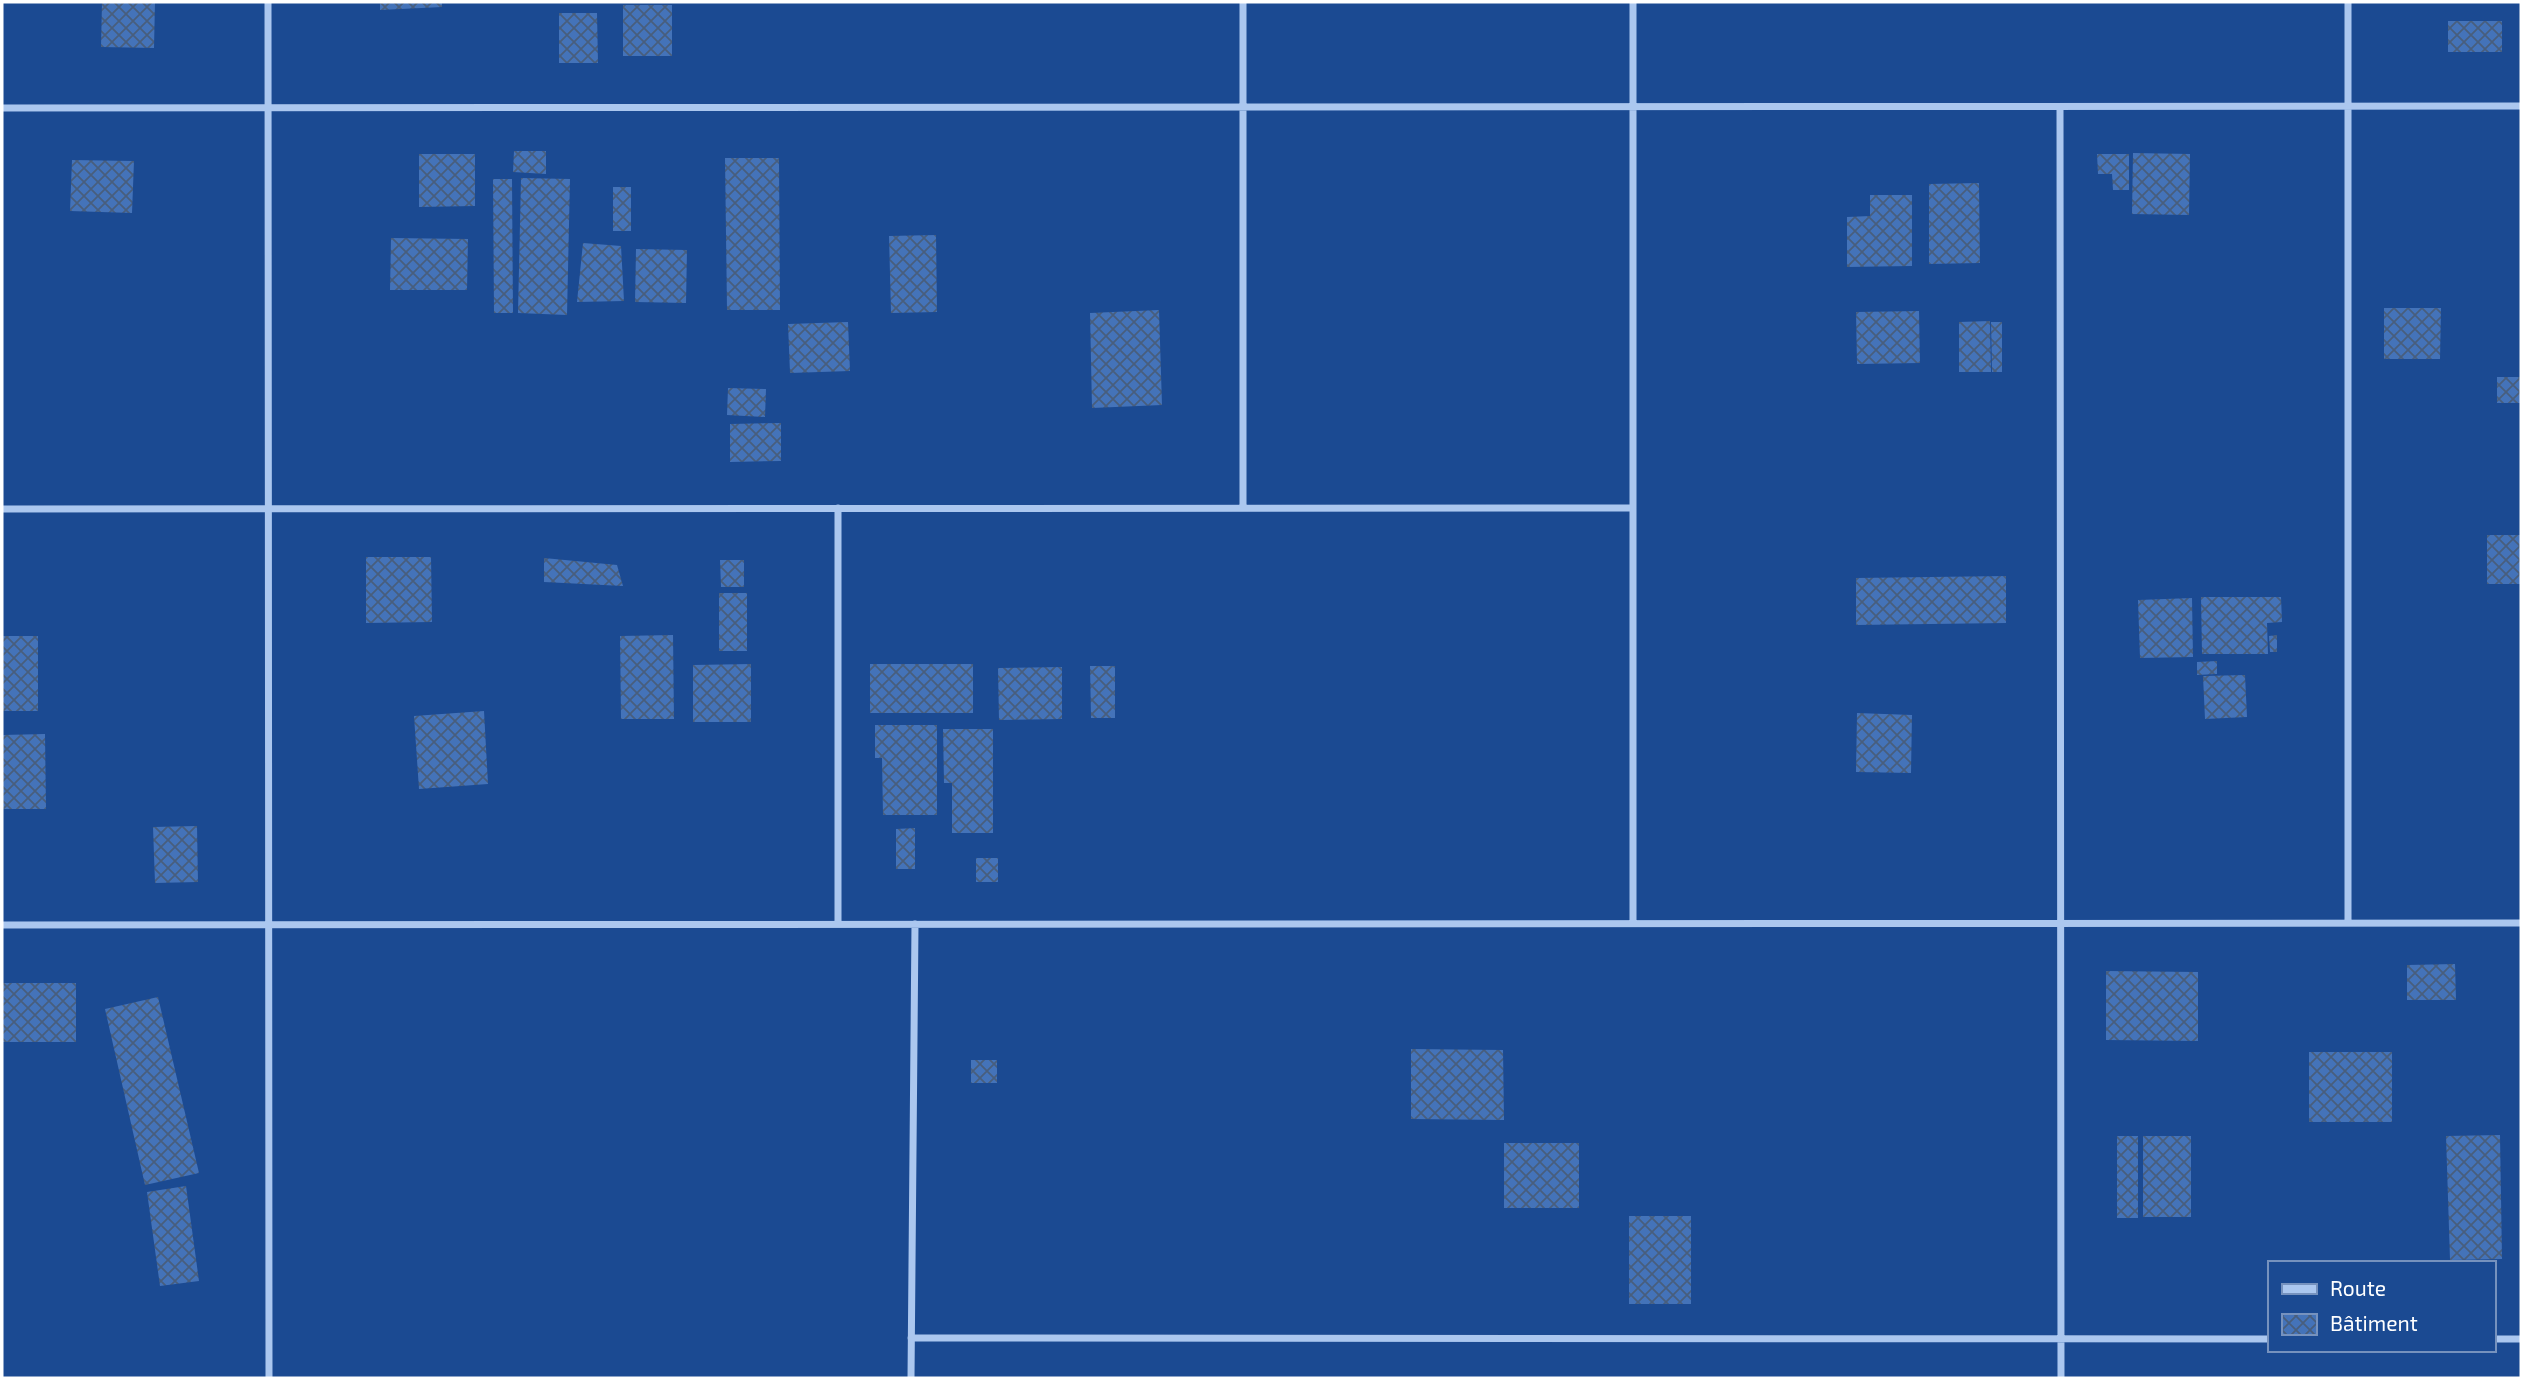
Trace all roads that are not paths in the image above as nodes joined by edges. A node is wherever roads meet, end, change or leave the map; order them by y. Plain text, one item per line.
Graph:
1 (268, 2) edge
2 (1243, 2) edge
3 (1633, 2) edge
4 (2348, 2) edge
5 (2521, 106) edge
6 (1243, 107) junction
7 (1633, 107) junction
8 (2060, 107) junction
9 (2348, 107) junction
10 (2, 108) edge
11 (268, 108) junction
12 (838, 508) junction
13 (1243, 508) junction
14 (1633, 508) junction
15 (2, 509) edge
16 (268, 509) junction
17 (1633, 923) junction
18 (2061, 923) junction
19 (2348, 923) junction
20 (2521, 923) edge
21 (838, 924) junction
22 (915, 924) junction
23 (2, 925) edge
24 (268, 925) junction
25 (911, 1338) junction
26 (2061, 1339) junction
27 (2268, 1339) edge
28 (2495, 1339) edge
29 (2521, 1339) edge
30 (269, 1378) edge
31 (911, 1378) edge
32 (2061, 1378) edge

1 - 11 street
2 - 6 street
3 - 7 street
4 - 9 street
5 - 9 street
6 - 7 street
6 - 11 street
6 - 13 street
7 - 8 street
7 - 14 street
8 - 9 street
8 - 18 street
9 - 19 street
10 - 11 street
11 - 16 street
12 - 13 street
12 - 16 street
12 - 21 street
13 - 14 street
14 - 17 street
15 - 16 street
16 - 24 street
17 - 18 street
17 - 22 street
18 - 19 street
18 - 26 street
19 - 20 street
21 - 22 street
21 - 24 street
22 - 25 street
23 - 24 street
24 - 30 street
25 - 26 street
25 - 31 street
26 - 27 street
26 - 32 street
28 - 29 street

